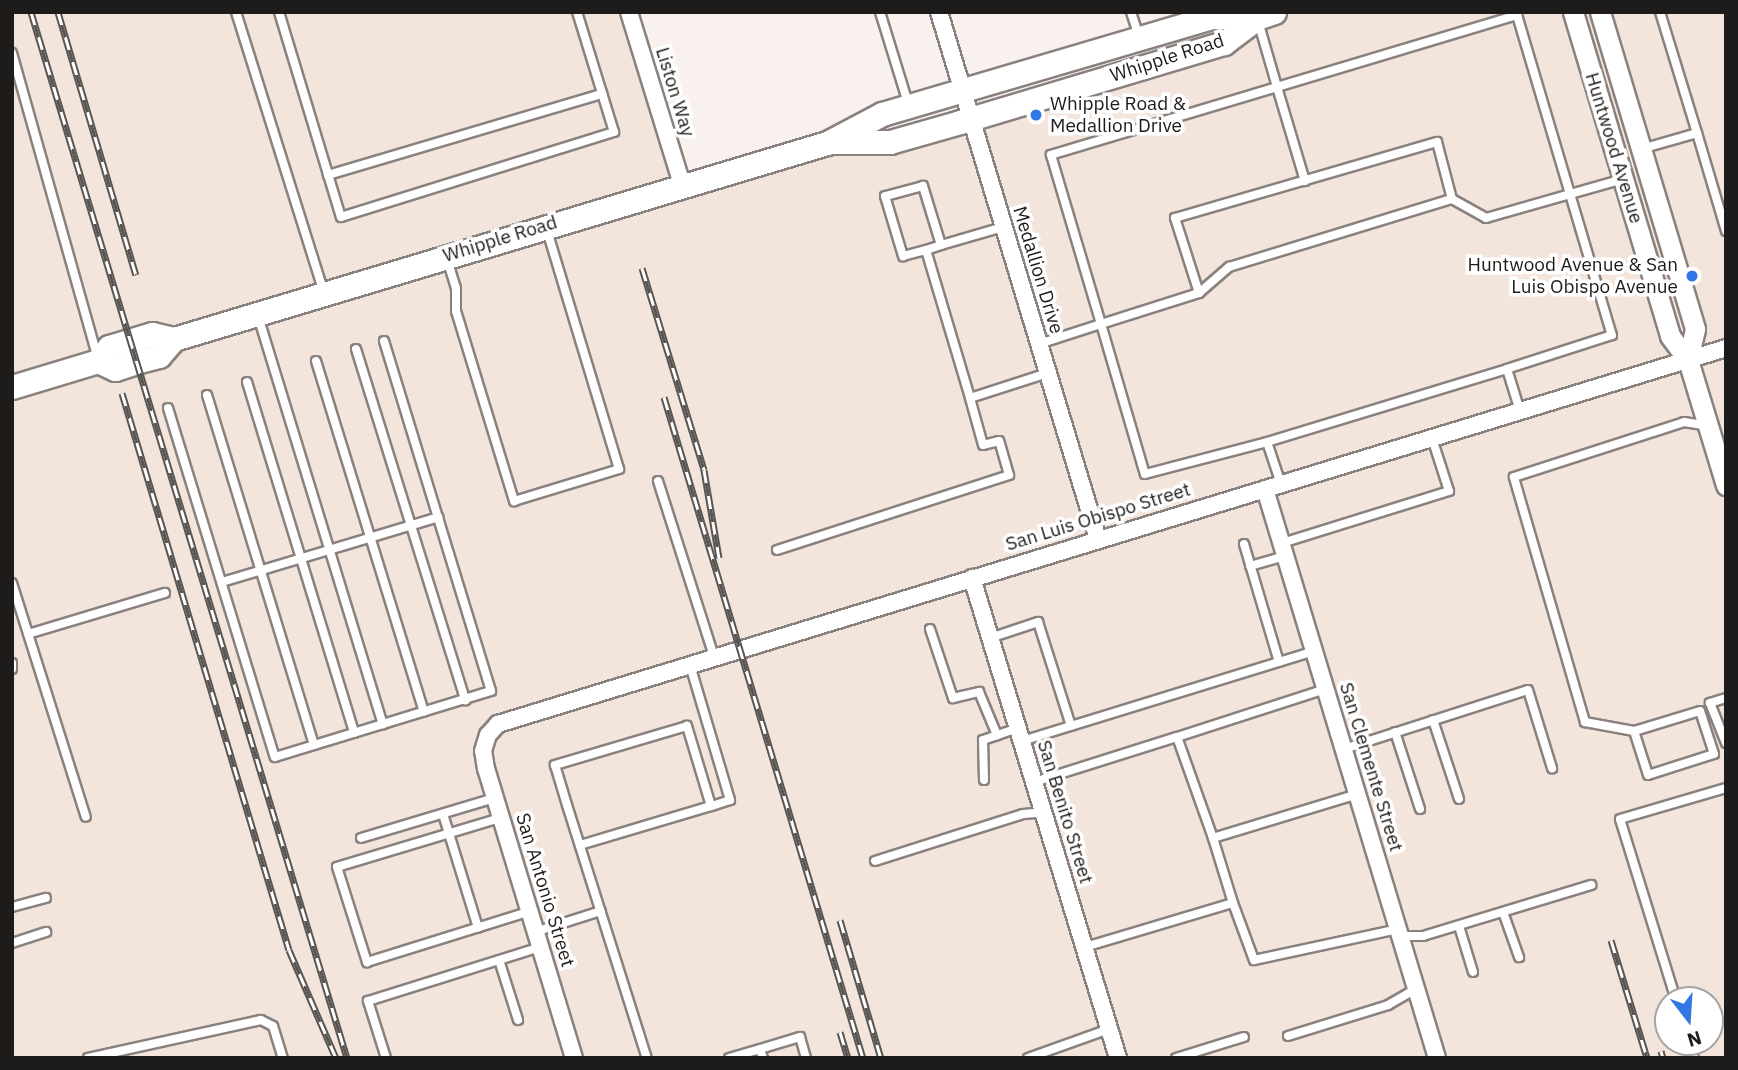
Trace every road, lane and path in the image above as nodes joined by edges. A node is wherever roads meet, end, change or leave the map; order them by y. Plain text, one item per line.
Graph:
1 (236, 12) edge
2 (279, 12) edge
3 (577, 12) edge
4 (880, 12) edge
5 (939, 12) edge
6 (1131, 12) edge
7 (1573, 12) edge
8 (1600, 12) edge
9 (1660, 12) edge
10 (634, 13) edge
11 (1266, 15) edge
12 (1140, 38) junction
13 (12, 53) edge
14 (1277, 87) junction
15 (962, 91) junction
16 (602, 94) junction
17 (909, 106) junction
18 (970, 119) junction
19 (1697, 133) junction
20 (827, 142) junction
21 (1641, 149) junction
22 (328, 175) junction
23 (1623, 178) junction
24 (1305, 181) junction
25 (682, 184) junction
26 (1572, 193) junction
27 (1452, 199) junction
28 (546, 226) junction
29 (1003, 227) junction
30 (1726, 231) edge
31 (941, 245) junction
32 (926, 250) junction
33 (446, 256) junction
34 (324, 293) junction
35 (1199, 293) junction
36 (257, 313) junction
37 (1101, 324) junction
38 (384, 341) dead end
39 (1039, 344) junction
40 (1726, 348) edge
41 (356, 349) dead end
42 (1688, 360) junction
43 (99, 361) junction
44 (316, 361) dead end
45 (1507, 369) junction
46 (1048, 373) junction
47 (247, 382) dead end
48 (12, 387) edge
49 (207, 395) dead end
50 (970, 398) junction
51 (169, 408) dead end
52 (1520, 411) junction
53 (1707, 426) junction
54 (1432, 438) junction
55 (1267, 442) junction
56 (658, 481) dead end
57 (1281, 484) junction
58 (1726, 485) edge
59 (1265, 489) junction
60 (438, 517) junction
61 (410, 526) junction
62 (370, 538) junction
63 (1098, 539) junction
64 (1244, 544) dead end
65 (330, 550) junction
66 (777, 550) dead end
67 (1283, 550) junction
68 (302, 559) junction
69 (1250, 566) junction
70 (261, 571) junction
71 (972, 578) junction
72 (222, 582) junction
73 (12, 583) edge
74 (165, 593) dead end
75 (930, 629) dead end
76 (28, 634) junction
77 (990, 638) junction
78 (1314, 651) junction
79 (714, 656) junction
80 (1279, 662) junction
81 (12, 663) edge
82 (689, 664) junction
83 (12, 669) edge
84 (1326, 690) junction
85 (1726, 698) edge
86 (465, 699) junction
87 (424, 712) junction
88 (1433, 720) junction
89 (383, 724) junction
90 (1071, 726) junction
91 (1633, 731) junction
92 (1395, 732) junction
93 (354, 733) junction
94 (488, 735) joint
95 (996, 735) junction
96 (1020, 735) junction
97 (1177, 737) junction
98 (1726, 743) edge
99 (314, 746) junction
100 (1344, 749) junction
101 (1552, 768) dead end
102 (984, 780) dead end
103 (1034, 782) junction
104 (1726, 788) edge
105 (1358, 794) junction
106 (494, 798) junction
107 (1459, 799) dead end
108 (711, 806) junction
109 (1420, 810) dead end
110 (1044, 812) junction
111 (443, 814) junction
112 (86, 817) dead end
113 (500, 818) junction
114 (449, 833) junction
115 (361, 838) dead end
116 (1213, 838) junction
117 (580, 845) junction
118 (875, 861) dead end
119 (1591, 885) dead end
120 (46, 898) dead end
121 (1233, 903) junction
122 (12, 907) edge
123 (601, 911) junction
124 (528, 912) junction
125 (1503, 912) junction
126 (1459, 926) junction
127 (478, 928) junction
128 (46, 932) dead end
129 (1399, 933) junction
130 (538, 940) junction
131 (12, 943) edge
132 (1085, 947) junction
133 (1519, 957) dead end
134 (499, 960) junction
135 (1473, 972) dead end
136 (1672, 986) edge
137 (1416, 989) junction
138 (518, 1020) dead end
139 (1109, 1029) junction
140 (1289, 1036) dead end
141 (1244, 1037) dead end
142 (761, 1053) edge
143 (88, 1058) edge
144 (283, 1058) edge
145 (386, 1058) edge
146 (574, 1058) edge
147 (647, 1058) edge
148 (729, 1058) edge
149 (806, 1058) edge
150 (1028, 1058) edge
151 (1118, 1058) edge
152 (1176, 1058) edge
153 (1437, 1058) edge

1 - 34 lane
2 - 22 lane
3 - 16 lane
4 - 17 lane
5 - 15 street, Medallion Drive
6 - 12 lane
7 - 23 street, Huntwood Avenue
8 - 21 street, Huntwood Avenue
9 - 19 lane
10 - 25 street, Liston Way
11 - 12 main road, Whipple Road
11 - 14 lane
11 - 18 main road, Whipple Road
12 - 15 main road, Whipple Road
13 - 43 lane
14 - 24 lane
14 - 26 lane
14 - 37 lane
15 - 17 main road, Whipple Road
15 - 18 street, Medallion Drive
16 - 22 lane
16 - 22 lane
17 - 20 main road, Whipple Road
18 - 20 main road, Whipple Road
18 - 29 street, Medallion Drive
19 - 21 lane
19 - 30 lane
20 - 25 main road, Whipple Road
21 - 42 street, Huntwood Avenue
23 - 26 lane
23 - 42 street, Huntwood Avenue
24 - 27 lane
24 - 35 lane
25 - 28 main road, Whipple Road
26 - 27 lane
26 - 45 lane
27 - 35 lane
28 - 33 main road, Whipple Road
28 - 33 lane
29 - 31 lane
29 - 39 street, Medallion Drive
31 - 32 lane
31 - 32 lane
32 - 50 lane
33 - 34 main road, Whipple Road
34 - 36 main road, Whipple Road
35 - 37 lane
36 - 43 main road, Whipple Road
36 - 65 lane
37 - 39 lane
37 - 55 lane
38 - 60 lane
39 - 46 street, Medallion Drive
40 - 42 street, San Luis Obispo Street
41 - 61 lane
42 - 52 street, San Luis Obispo Street
42 - 53 street, Huntwood Avenue
43 - 48 main road, Whipple Road
44 - 62 lane
45 - 52 lane
45 - 55 lane
46 - 50 lane
46 - 63 street, Medallion Drive
47 - 68 lane
49 - 70 lane
50 - 66 lane
51 - 72 lane
52 - 54 street, San Luis Obispo Street
53 - 58 street, Huntwood Avenue
53 - 91 lane
54 - 57 street, San Luis Obispo Street
54 - 67 lane
55 - 57 lane
56 - 79 lane
57 - 59 street, San Luis Obispo Street
59 - 63 street, San Luis Obispo Street
59 - 67 street, San Clemente Street
60 - 61 lane
60 - 86 lane
61 - 62 lane
61 - 86 lane
62 - 65 lane
62 - 87 lane
63 - 71 street, San Luis Obispo Street
64 - 69 lane
65 - 68 lane
65 - 89 lane
67 - 69 lane
67 - 78 street, San Clemente Street
68 - 70 lane
68 - 93 lane
69 - 80 lane
70 - 72 lane
70 - 99 lane
71 - 77 street, San Benito Street
71 - 79 street, San Luis Obispo Street
72 - 99 lane
73 - 76 lane
74 - 76 lane
75 - 95 lane
76 - 112 lane
77 - 90 lane
77 - 96 street, San Benito Street
78 - 80 lane
78 - 84 street, San Clemente Street
79 - 82 street, San Luis Obispo Street
80 - 90 lane
81 - 83 lane
82 - 94 street, San Luis Obispo Street
82 - 108 lane
84 - 97 lane
84 - 100 street, San Clemente Street
85 - 98 lane
86 - 87 lane
87 - 89 lane
88 - 92 lane
88 - 101 lane
88 - 107 lane
89 - 93 lane
90 - 96 lane
91 - 91 lane
92 - 100 lane
92 - 109 lane
93 - 99 lane
94 - 106 street, San Antonio Street
95 - 96 lane
95 - 102 lane
96 - 103 street, San Benito Street
97 - 103 lane
97 - 116 lane
100 - 105 street, San Clemente Street
103 - 110 street, San Benito Street
104 - 136 lane
105 - 116 lane
105 - 129 street, San Clemente Street
106 - 111 lane
106 - 113 street, San Antonio Street
108 - 117 lane
108 - 117 lane
110 - 118 lane
110 - 132 street, San Benito Street
111 - 114 lane
111 - 115 lane
113 - 114 lane
113 - 124 street, San Antonio Street
114 - 127 lane
114 - 127 lane
116 - 121 lane
117 - 123 lane
119 - 125 lane
120 - 122 lane
121 - 129 lane
121 - 132 lane
123 - 130 lane
123 - 147 lane
124 - 127 lane
124 - 130 street, San Antonio Street
125 - 126 lane
125 - 133 lane
126 - 129 lane
126 - 135 lane
128 - 131 lane
129 - 137 street, San Clemente Street
130 - 134 lane
130 - 146 street, San Antonio Street
132 - 139 street, San Benito Street
134 - 138 lane
134 - 145 lane
137 - 140 lane
137 - 153 street, San Clemente Street
139 - 150 lane
139 - 151 street, San Benito Street
141 - 152 lane
142 - 148 lane
142 - 149 lane
143 - 144 lane

